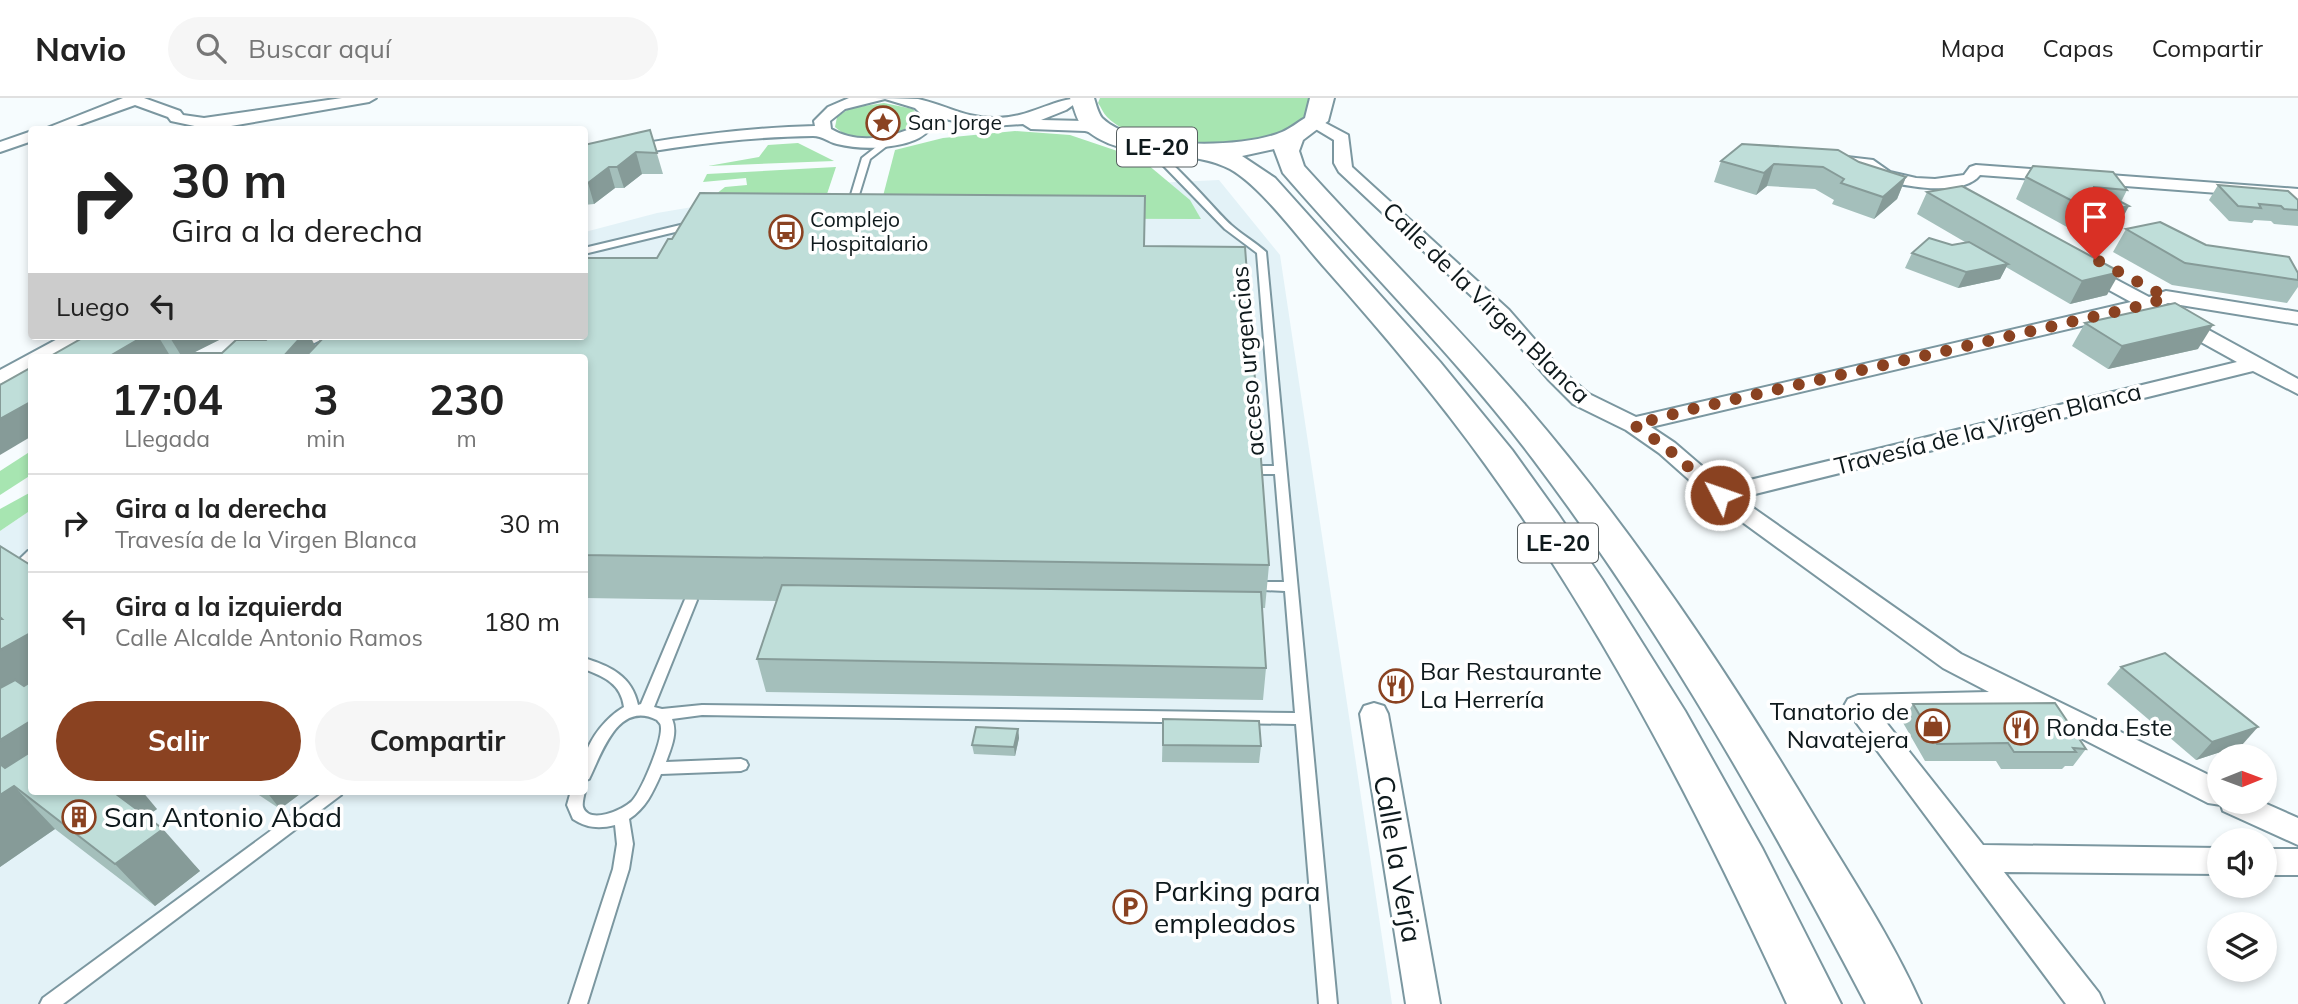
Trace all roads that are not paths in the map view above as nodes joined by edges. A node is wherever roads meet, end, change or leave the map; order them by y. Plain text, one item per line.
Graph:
1 (184, 98) edge
2 (369, 98) edge
3 (878, 98) edge
4 (892, 98) edge
5 (1076, 98) edge
6 (1082, 98) edge
7 (1322, 98) edge
8 (132, 99) edge
9 (920, 104) junction
10 (156, 107) junction
11 (827, 114) junction
12 (60, 126) edge
13 (1303, 129) junction
14 (824, 131) junction
15 (1107, 131) junction
16 (915, 134) junction
17 (28, 137) edge
18 (854, 142) junction
19 (888, 142) junction
20 (1140, 144) junction
21 (588, 145) edge
22 (0, 147) edge
23 (1210, 152) junction
24 (588, 158) edge
25 (866, 158) junction
26 (1813, 159) edge
27 (2298, 194) edge
28 (840, 216) edge
29 (702, 223) edge
30 (588, 250) edge
31 (2075, 255) edge
32 (2158, 301) junction
33 (2298, 318) edge
34 (70, 340) edge
35 (315, 340) edge
36 (44, 354) edge
37 (285, 354) edge
38 (28, 362) edge
39 (28, 363) edge
40 (2256, 364) junction
41 (2298, 369) edge
42 (0, 378) edge
43 (0, 387) edge
44 (2298, 388) edge
45 (1634, 425) junction
46 (1256, 470) edge
47 (1282, 470) junction
48 (1720, 495) junction
49 (28, 563) edge
50 (0, 585) edge
51 (1264, 586) edge
52 (1292, 587) junction
53 (691, 600) dead end
54 (588, 665) edge
55 (2031, 701) junction
56 (639, 711) junction
57 (662, 715) junction
58 (1374, 715) dead end
59 (1303, 719) junction
60 (741, 765) dead end
61 (588, 766) edge
62 (655, 768) junction
63 (2207, 788) edge
64 (331, 795) edge
65 (577, 795) edge
66 (2260, 814) edge
67 (621, 817) junction
68 (2298, 831) edge
69 (1975, 858) junction
70 (2207, 861) edge
71 (2277, 862) edge
72 (2298, 862) edge
73 (49, 1004) edge
74 (578, 1004) edge
75 (1328, 1004) edge
76 (1423, 1004) edge
77 (1814, 1004) edge
78 (1894, 1004) edge
79 (2087, 1004) edge

1 - 10 street
2 - 10 street
3 - 11 street
4 - 9 street
5 - 9 street
6 - 15 highway, LE-20 / LE-20
7 - 13 highway, LE-20
8 - 10 street
8 - 12 street
9 - 16 street
11 - 14 street
11 - 21 street
13 - 23 highway, LE-20 / LE-20
13 - 45 street, Calle de la Virgen Blanca
13 - 78 highway, LE-20
14 - 18 street
14 - 24 street
15 - 16 street
15 - 20 highway, LE-20 / LE-20
16 - 19 street
17 - 22 street
18 - 19 street
18 - 25 lane
19 - 25 lane
20 - 23 highway, LE-20 / LE-20
20 - 47 lane, acceso urgencias
23 - 77 highway, LE-20
25 - 28 lane
26 - 27 street
29 - 30 lane
31 - 32 street
32 - 33 street
32 - 40 street
32 - 41 street
32 - 45 street
34 - 36 street
35 - 37 lane
38 - 42 street
39 - 43 lane
40 - 44 street
40 - 48 street, Travesía de la Virgen Blanca
45 - 48 street, Calle de la Virgen Blanca
46 - 47 lane
47 - 52 lane, acceso urgencias
48 - 55 street, Calle de la Virgen Blanca
49 - 50 lane
51 - 52 lane
52 - 59 lane, acceso urgencias
53 - 56 lane
54 - 56 lane
55 - 63 street, Calle de la Virgen Blanca
55 - 69 street
56 - 57 lane
56 - 61 lane
57 - 59 lane
57 - 62 lane
58 - 76 street, Calle la Verja
59 - 75 lane, acceso urgencias
60 - 62 lane
62 - 67 lane
64 - 73 lane
65 - 67 lane
66 - 68 street
67 - 74 lane
69 - 70 street
69 - 79 street
71 - 72 street

